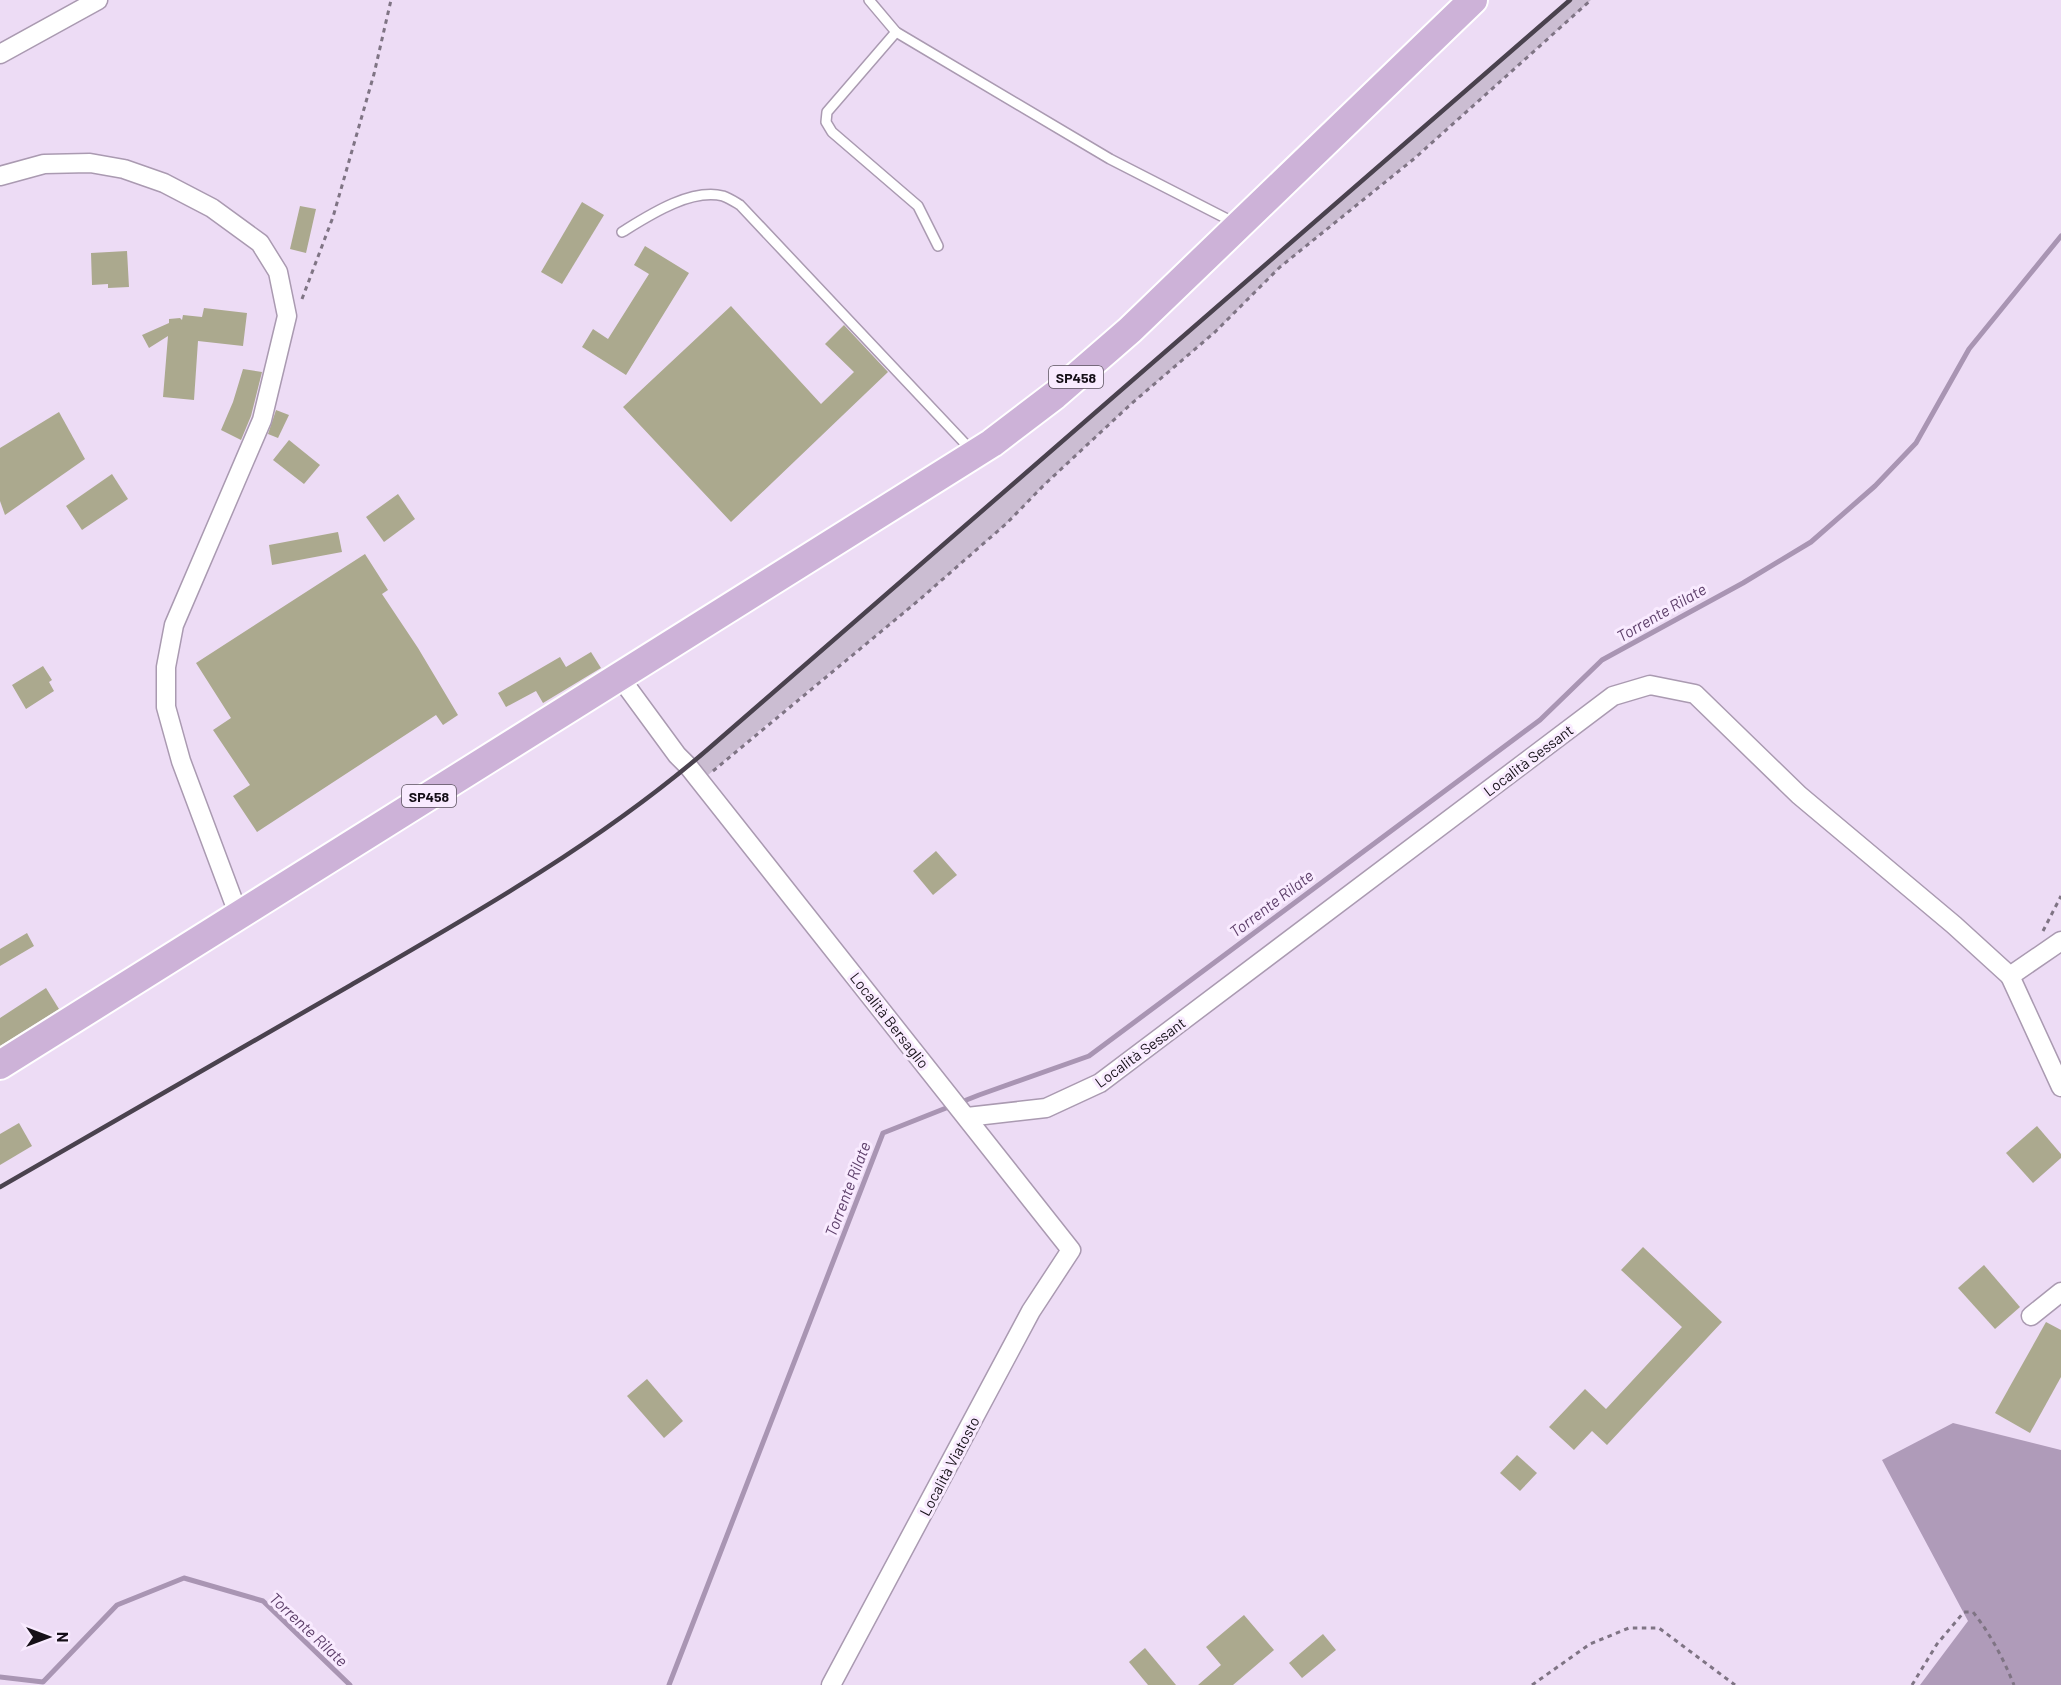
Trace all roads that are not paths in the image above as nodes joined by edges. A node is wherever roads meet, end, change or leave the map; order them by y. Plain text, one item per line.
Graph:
1 (98, 0) edge
2 (869, 0) edge
3 (1473, 0) edge
4 (896, 33) junction
5 (0, 54) edge
6 (0, 176) edge
7 (1239, 225) junction
8 (622, 232) dead end
9 (938, 246) dead end
10 (974, 454) junction
11 (619, 676) junction
12 (239, 916) junction
13 (2061, 941) edge
14 (2010, 976) junction
15 (0, 1065) edge
16 (2061, 1087) edge
17 (964, 1114) junction
18 (1071, 1250) joint
19 (2061, 1292) edge
20 (2031, 1316) dead end
21 (831, 1685) edge

1 - 5 street
2 - 4 lane
3 - 7 main road, SP458
4 - 7 lane
4 - 9 lane
6 - 12 street
7 - 10 main road, SP458
8 - 10 lane
10 - 11 main road, SP458
11 - 12 main road, SP458
11 - 17 street, Località Bersaglio
12 - 15 main road, SP458
13 - 14 street
14 - 16 street
14 - 17 street, Località Sessant
17 - 18 street, Località Bersaglio
18 - 21 street, Località Viatosto
19 - 20 street

